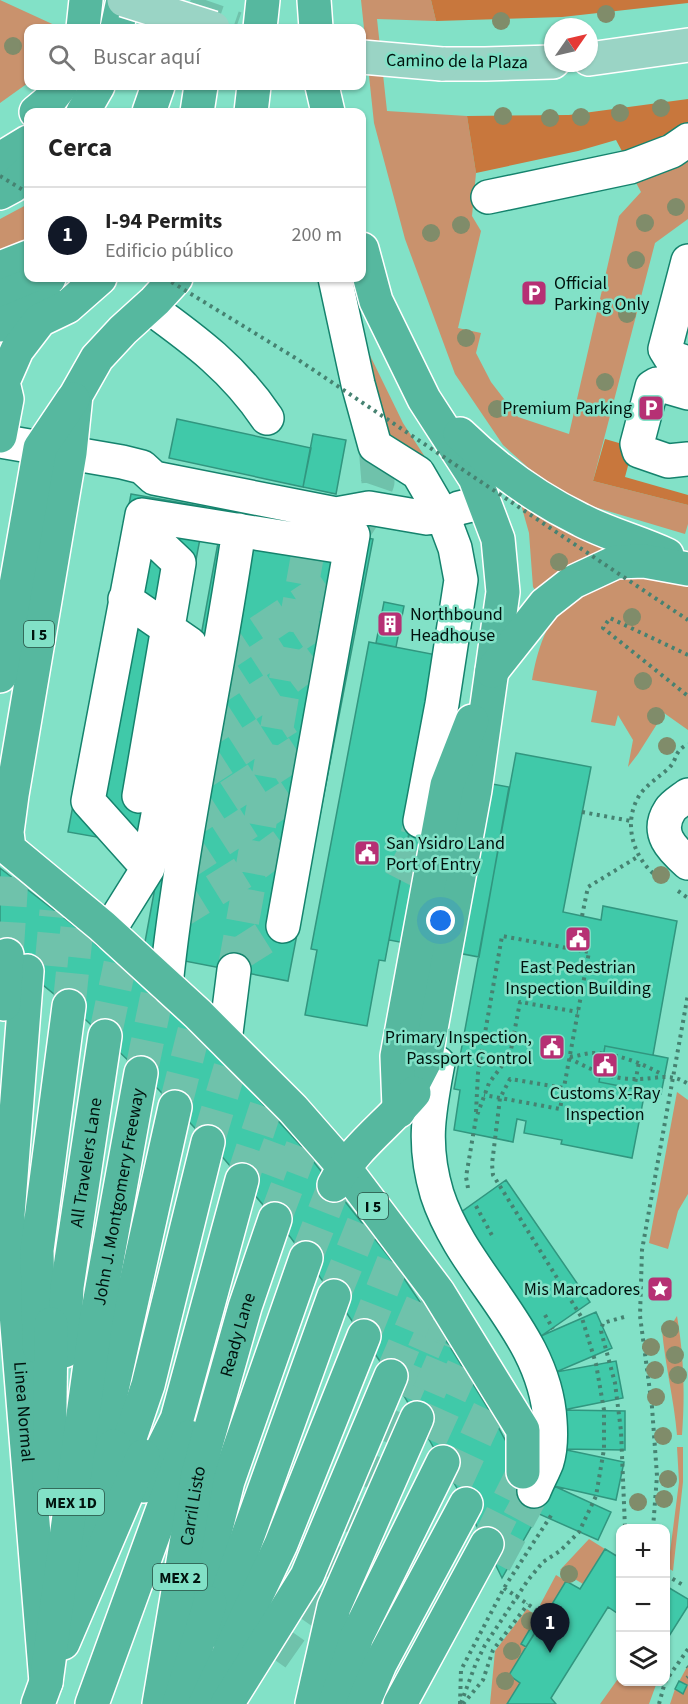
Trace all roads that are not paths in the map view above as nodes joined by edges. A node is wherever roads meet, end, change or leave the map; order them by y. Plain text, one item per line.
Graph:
1 (86, 0) edge
2 (124, 0) edge
3 (174, 0) edge
4 (180, 0) edge
5 (263, 0) edge
6 (314, 0) edge
7 (83, 24) edge
8 (118, 24) edge
9 (171, 24) edge
10 (188, 24) edge
11 (200, 24) tunnel mouth
12 (260, 24) edge
13 (316, 24) edge
14 (688, 45) edge
15 (366, 57) edge
16 (598, 58) edge
17 (544, 62) edge
18 (58, 90) edge
19 (79, 90) edge
20 (96, 90) edge
21 (112, 90) edge
22 (160, 90) edge
23 (161, 90) edge
24 (163, 90) edge
25 (200, 90) edge
26 (254, 90) edge
27 (323, 90) edge
28 (41, 108) edge
29 (66, 108) edge
30 (85, 108) edge
31 (103, 108) edge
32 (151, 108) edge
33 (158, 108) edge
34 (165, 108) edge
35 (198, 108) edge
36 (251, 108) edge
37 (327, 108) edge
38 (24, 128) edge
39 (688, 140) edge
40 (10, 160) edge
41 (0, 192) edge
42 (24, 194) edge
43 (489, 197) dead end
44 (0, 207) edge
45 (24, 259) edge
46 (688, 261) edge
47 (366, 264) edge
48 (0, 268) edge
49 (24, 274) edge
50 (39, 282) edge
51 (91, 282) edge
52 (95, 282) edge
53 (172, 282) edge
54 (336, 282) edge
55 (0, 284) edge
56 (0, 297) edge
57 (148, 307) junction
58 (0, 325) edge
59 (688, 363) edge
60 (688, 393) edge
61 (424, 399) junction
62 (267, 418) dead end
63 (0, 436) edge
64 (0, 442) edge
65 (688, 459) edge
66 (61, 462) junction
67 (484, 502) junction
68 (444, 516) junction
69 (140, 526) junction
70 (239, 530) junction
71 (133, 559) junction
72 (688, 564) edge
73 (688, 569) edge
74 (172, 595) junction
75 (125, 599) junction
76 (6, 610) edge
77 (167, 629) junction
78 (119, 632) junction
79 (113, 664) junction
80 (161, 666) junction
81 (490, 673) junction
82 (0, 676) edge
83 (103, 713) junction
84 (160, 719) junction
85 (94, 768) junction
86 (0, 774) edge
87 (153, 779) junction
88 (688, 795) edge
89 (137, 808) junction
90 (420, 821) tunnel mouth
91 (139, 858) junction
92 (688, 863) edge
93 (283, 926) dead end
94 (234, 970) tunnel mouth
95 (0, 1060) edge
96 (438, 1063) junction
97 (399, 1111) junction
98 (272, 1124) edge
99 (284, 1256) junction
100 (0, 1272) edge
101 (0, 1351) edge
102 (229, 1483) edge
103 (42, 1693) edge
104 (92, 1704) edge
105 (159, 1704) edge
106 (166, 1704) edge
107 (172, 1704) edge
108 (179, 1704) edge
109 (187, 1704) edge
110 (195, 1704) edge
111 (205, 1704) edge
112 (216, 1704) edge
113 (227, 1704) edge
114 (240, 1704) edge
115 (312, 1704) edge
116 (324, 1704) edge
117 (335, 1704) edge
118 (349, 1704) edge
119 (363, 1704) edge

1 - 7 highway
2 - 8 highway
2 - 11 main road, bridge
3 - 9 highway
4 - 10 highway
5 - 12 highway
6 - 13 highway
14 - 16 main road
15 - 17 main road, Camino de la Plaza, bridge
18 - 28 highway
19 - 29 highway
20 - 30 highway
21 - 31 highway
22 - 32 highway
23 - 33 highway
24 - 34 highway
25 - 35 highway
26 - 36 highway
27 - 37 highway
38 - 40 highway
39 - 43 street
40 - 41 highway
42 - 44 highway
45 - 48 highway
46 - 59 street
47 - 61 highway
49 - 55 highway
50 - 56 highway
51 - 58 highway
52 - 63 highway
53 - 57 highway, I 5
54 - 68 street
57 - 62 street
57 - 66 highway, I 5
60 - 65 street
61 - 67 highway
61 - 72 highway
64 - 66 street
66 - 68 street
66 - 76 highway, I 5
66 - 86 highway, I 5
66 - 98 highway, I 5
67 - 68 street
67 - 81 highway
68 - 90 street
69 - 70 street
69 - 71 street
69 - 74 street
70 - 93 street
70 - 98 street
71 - 74 street
71 - 75 street
73 - 81 highway
74 - 77 street
75 - 77 street
75 - 78 street
76 - 82 highway, I 5
77 - 80 street
77 - 84 street
78 - 79 street
78 - 80 street
79 - 83 street
79 - 84 street
80 - 84 street
81 - 96 highway
81 - 97 highway
83 - 84 street
83 - 85 street
83 - 87 street
84 - 87 street
85 - 89 street
85 - 91 street
87 - 89 street
87 - 91 street
88 - 92 street
89 - 91 street
91 - 98 street
94 - 98 street
95 - 99 highway
96 - 97 highway
96 - 98 street
97 - 98 highway
99 - 102 highway
99 - 102 highway
99 - 102 highway
99 - 102 highway, Ready Lane
99 - 102 highway
99 - 102 highway
99 - 102 highway
99 - 102 highway
99 - 102 highway
99 - 102 highway
99 - 102 highway, John J. Montgomery Freeway
99 - 102 highway
99 - 102 highway, All Travelers Lane
99 - 102 highway, All Travelers Lane
99 - 102 street
99 - 102 highway, Ready Lane
100 - 103 highway, Linea Normal
101 - 103 highway, Linea Normal
102 - 103 highway
102 - 103 highway
102 - 103 highway
102 - 103 highway, Linea Normal
102 - 103 highway, Linea Normal
102 - 103 highway, Linea Normal
102 - 104 highway
102 - 105 highway, Carril Listo / MEX 2
102 - 106 highway, Carril Listo / MEX 2
102 - 107 highway, Carril Listo / MEX 2
102 - 108 highway, MEX 2
102 - 109 highway, MEX 2
102 - 110 highway
102 - 111 highway
102 - 112 highway
102 - 113 highway
102 - 114 highway
102 - 115 highway
102 - 116 highway
102 - 117 highway
102 - 118 highway
102 - 119 highway

